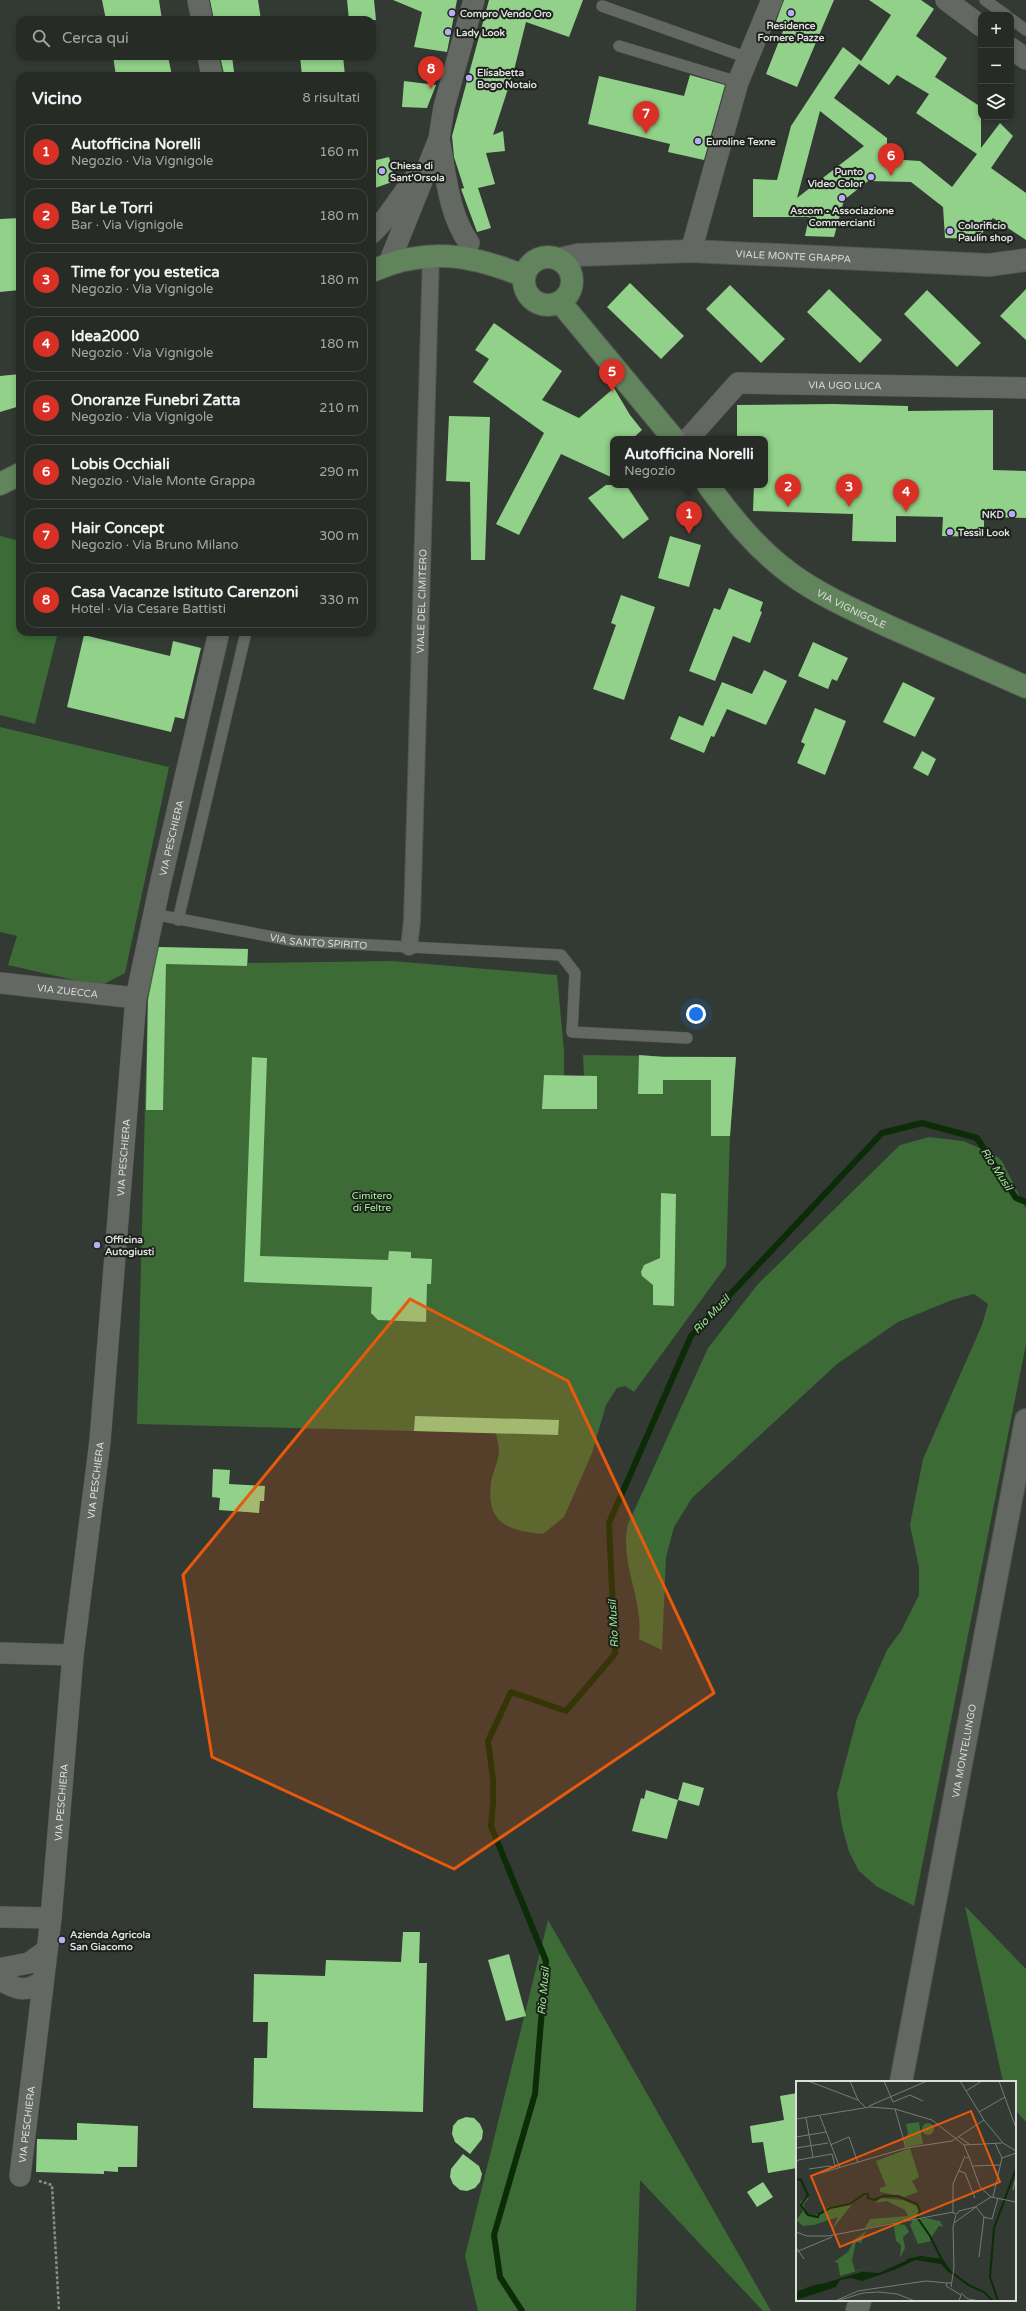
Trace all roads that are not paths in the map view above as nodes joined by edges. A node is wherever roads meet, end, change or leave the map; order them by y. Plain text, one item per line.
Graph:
1 (198, 0) edge
2 (474, 0) edge
3 (772, 0) edge
4 (946, 0) edge
5 (985, 0) edge
6 (602, 6) dead end
7 (1002, 12) edge
8 (201, 16) edge
9 (1014, 21) edge
10 (978, 24) edge
11 (1026, 30) edge
12 (619, 46) dead end
13 (1014, 50) edge
14 (748, 58) junction
15 (1026, 59) edge
16 (209, 60) edge
17 (211, 72) edge
18 (738, 82) junction
19 (439, 139) junction
20 (376, 228) edge
21 (469, 243) junction
22 (691, 251) junction
23 (431, 255) junction
24 (560, 259) junction
25 (1026, 260) edge
26 (381, 267) edge
27 (527, 270) junction
28 (560, 302) junction
29 (1026, 388) edge
30 (672, 436) edge
31 (691, 436) edge
32 (16, 476) edge
33 (0, 484) edge
34 (710, 488) edge
35 (218, 636) edge
36 (245, 636) edge
37 (1026, 687) edge
38 (153, 914) junction
39 (178, 920) junction
40 (409, 947) junction
41 (0, 983) edge
42 (136, 998) junction
43 (687, 1038) dead end
44 (1026, 1420) edge
45 (0, 1652) edge
46 (73, 1655) junction
47 (0, 1917) edge
48 (51, 1918) junction
49 (47, 1950) junction
50 (1, 1972) edge
51 (43, 1981) junction
52 (901, 2081) edge
53 (20, 2176) road end
54 (860, 2301) edge
55 (859, 2311) edge

1 - 8 street
2 - 19 street
3 - 14 street
4 - 10 street
5 - 7 lane
6 - 14 lane
9 - 11 lane
12 - 18 lane
13 - 15 street
14 - 18 street
16 - 17 street
18 - 22 street
19 - 20 street
19 - 21 street
19 - 26 street
21 - 23 main road
21 - 27 main road
22 - 24 street, VIALE MONTE GRAPPA
22 - 25 street, VIALE MONTE GRAPPA
23 - 26 main road
23 - 27 main road
23 - 40 street, VIALE DEL CIMITERO
24 - 27 main road
24 - 28 main road
27 - 28 main road
28 - 30 main road
29 - 31 street, VIA UGO LUCA
32 - 33 main road
34 - 37 main road, VIA VIGNIGOLE
35 - 38 street, VIA PESCHIERA
36 - 39 lane
38 - 39 lane, VIA SANTO SPIRITO
38 - 42 street, VIA PESCHIERA
39 - 40 lane, VIA SANTO SPIRITO
40 - 43 lane, VIA SANTO SPIRITO
41 - 42 street, VIA ZUECCA
42 - 46 street, VIA PESCHIERA
44 - 52 street, VIA MONTELUNGO
45 - 46 street
46 - 48 street, VIA PESCHIERA
47 - 48 street
48 - 49 street, VIA PESCHIERA
49 - 50 street
49 - 51 street, VIA PESCHIERA
50 - 51 street
51 - 53 street, VIA PESCHIERA
54 - 55 street

